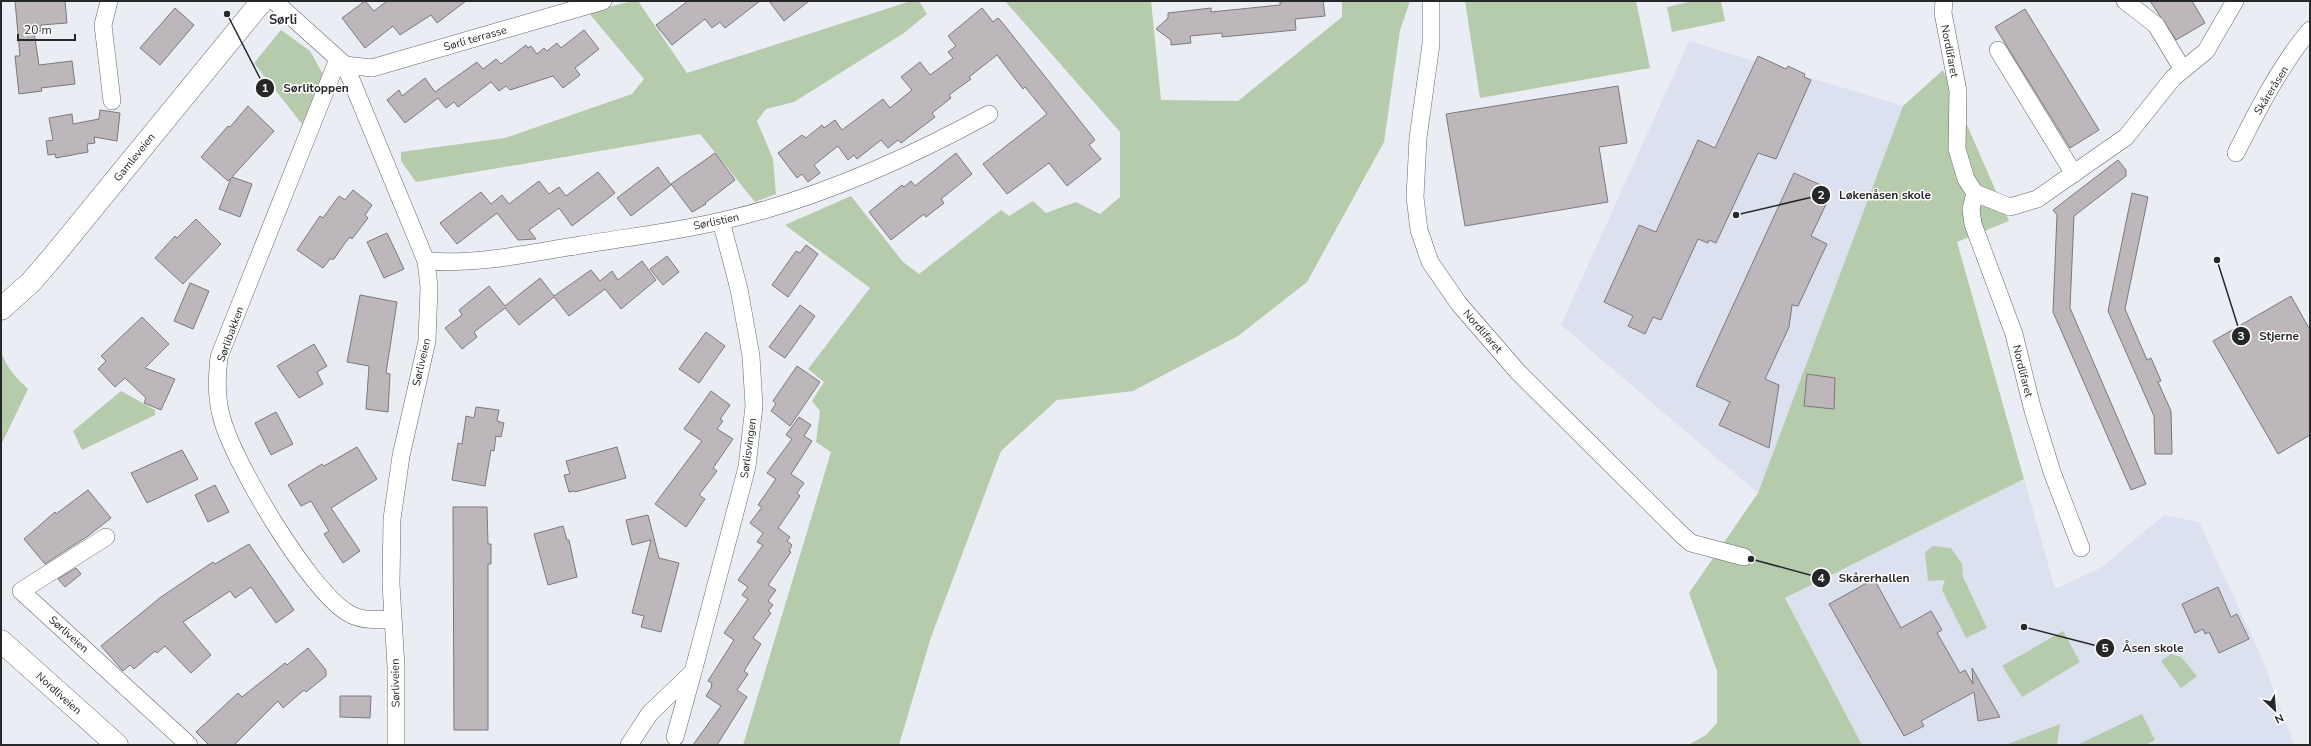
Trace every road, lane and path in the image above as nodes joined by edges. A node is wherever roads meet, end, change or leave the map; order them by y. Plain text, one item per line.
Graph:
1 (109, 1) edge
2 (262, 1) edge
3 (274, 1) edge
4 (603, 1) edge
5 (1432, 1) edge
6 (1944, 1) edge
7 (2125, 1) edge
8 (2235, 1) edge
9 (2310, 30) edge
10 (1998, 50) dead end
11 (342, 62) junction
12 (2183, 70) junction
13 (112, 101) dead end
14 (989, 114) dead end
15 (2236, 153) dead end
16 (2074, 174) junction
17 (1975, 193) junction
18 (721, 221) junction
19 (426, 261) junction
20 (1, 309) edge
21 (106, 537) dead end
22 (2081, 548) dead end
23 (1744, 557) dead end
24 (392, 619) junction
25 (1, 641) edge
26 (693, 672) junction
27 (675, 737) dead end
28 (117, 745) edge
29 (189, 745) edge
30 (396, 745) edge
31 (629, 745) edge

1 - 13 street
2 - 20 street, Gamleveien
3 - 11 street, Sørliveien
4 - 11 street, Sørli terrasse
5 - 23 street, Nordlifaret
6 - 17 street, Nordlifaret
7 - 12 street
8 - 12 street
9 - 15 street, Skåreråsen
10 - 16 street
11 - 19 street, Sørliveien
11 - 24 street, Sørlibakken
12 - 16 street
14 - 18 street, Sørlistien
16 - 17 street
17 - 22 street, Nordlifaret
18 - 19 street, Sørlistien
18 - 26 street, Sørlisvingen
19 - 24 street, Sørliveien
21 - 29 street, Sørliveien
24 - 30 street, Sørliveien
25 - 28 street, Nordliveien
26 - 27 street, Sørlisvingen
26 - 31 street

